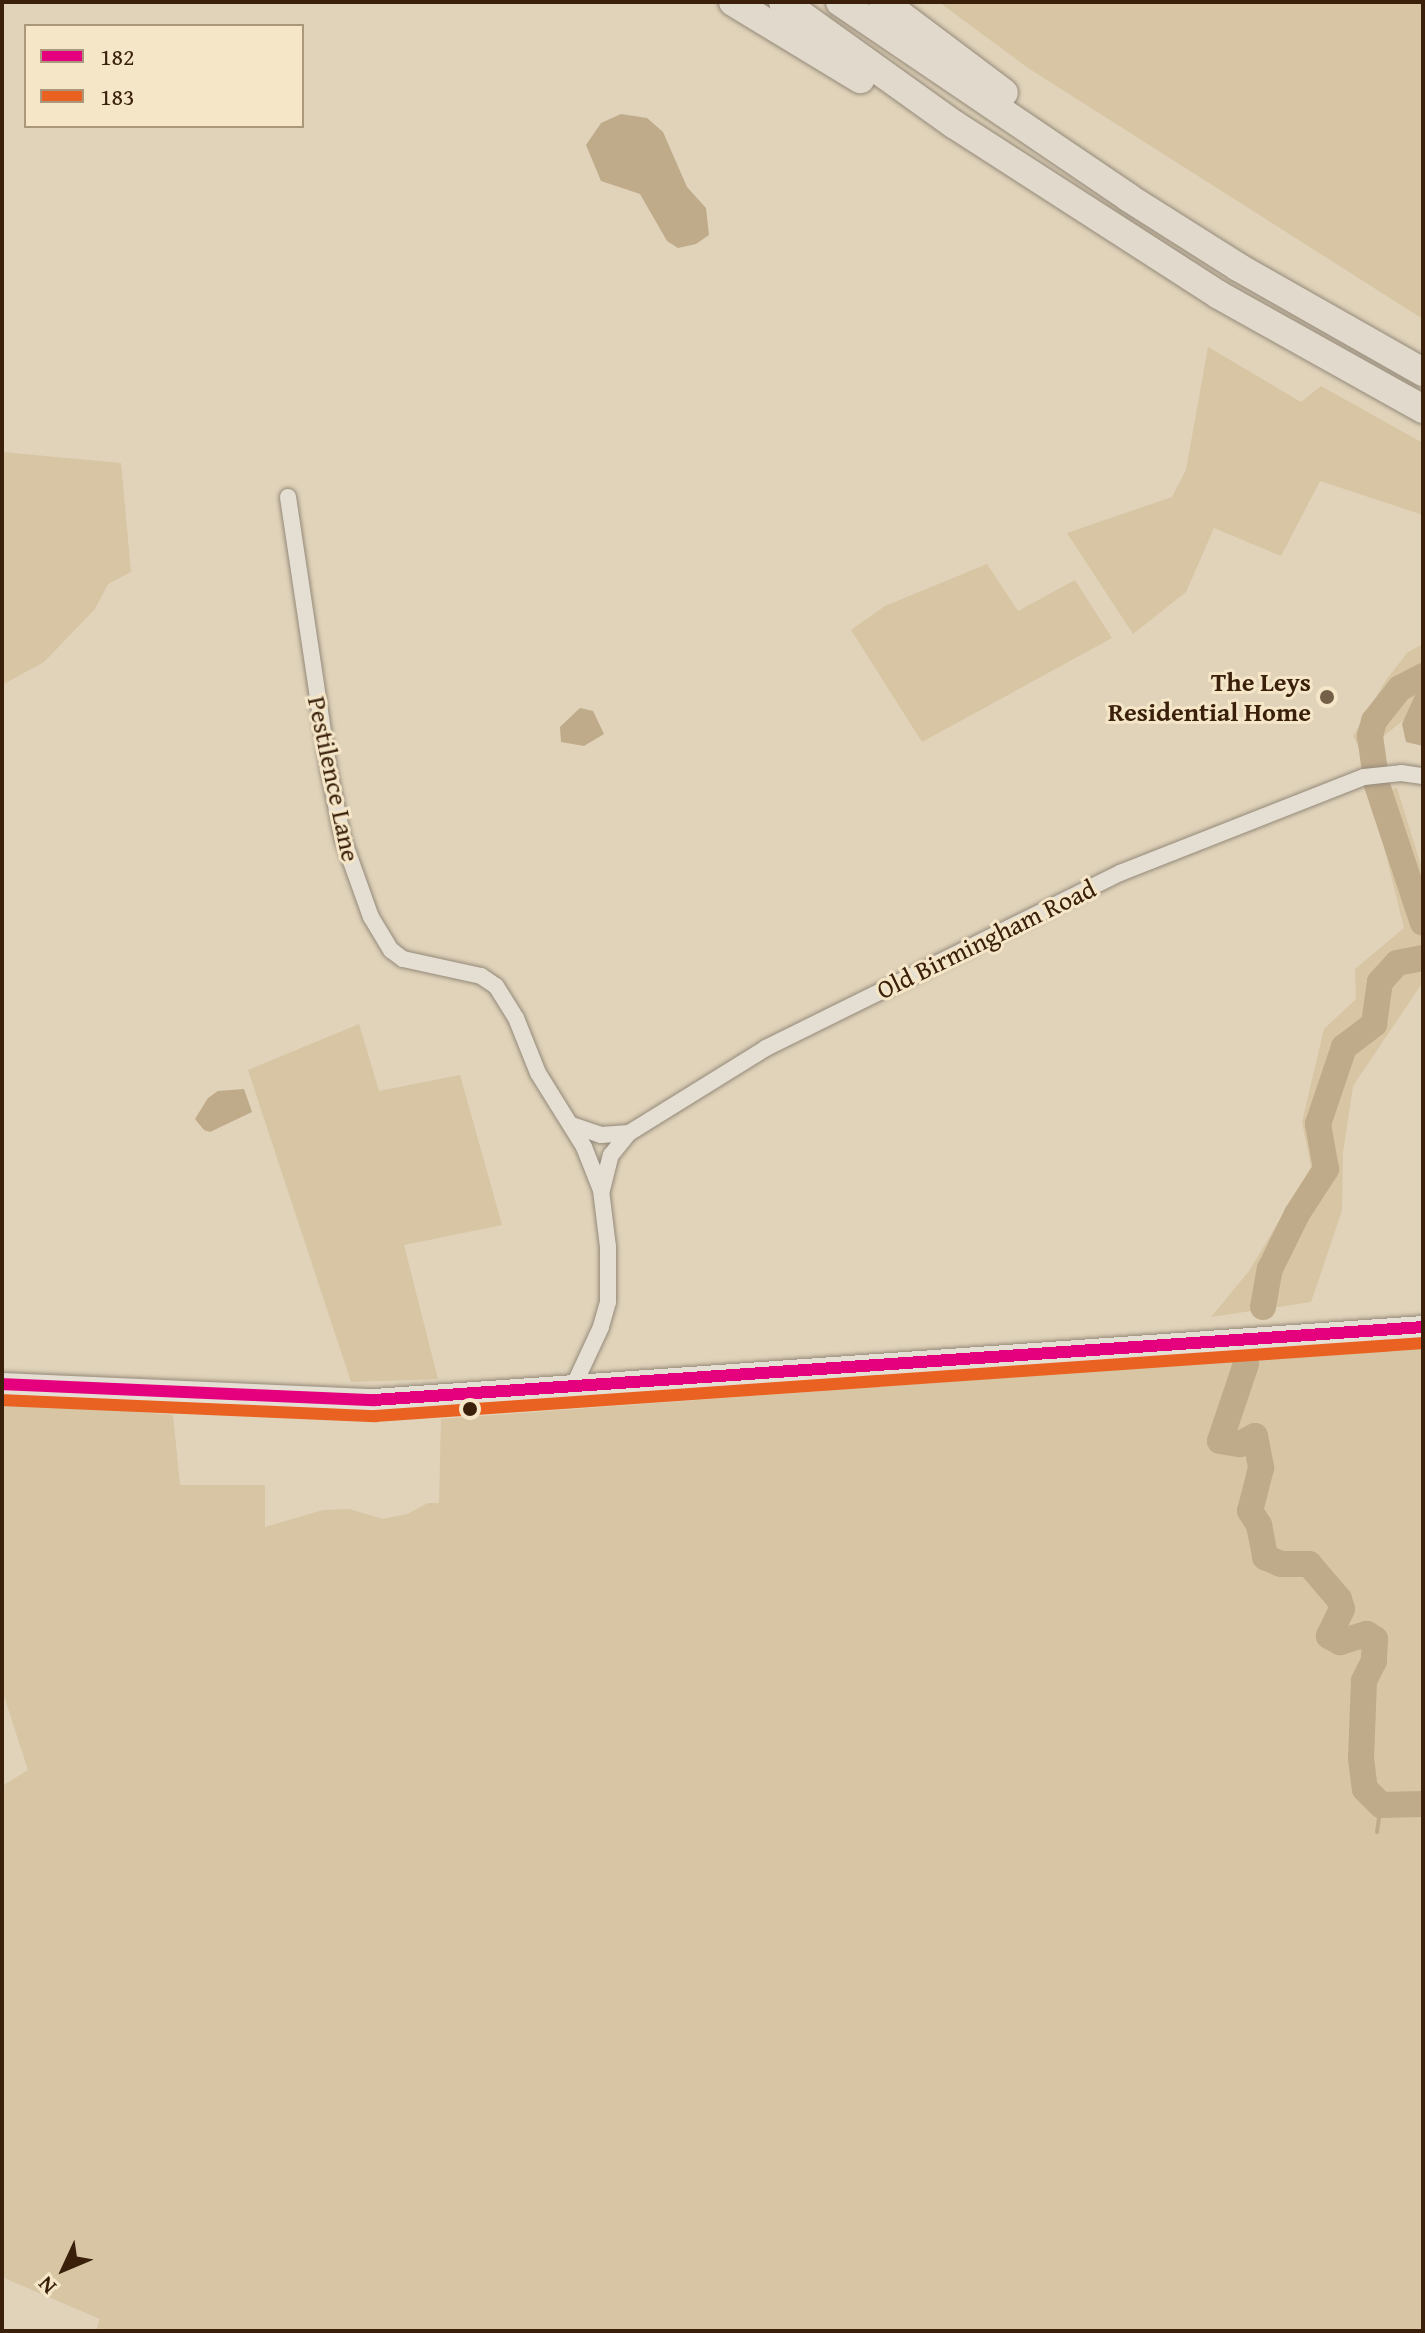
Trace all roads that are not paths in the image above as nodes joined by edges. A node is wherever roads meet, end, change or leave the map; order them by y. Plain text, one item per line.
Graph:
1 (733, 2) edge
2 (783, 2) edge
3 (840, 2) edge
4 (883, 2) edge
5 (955, 125) junction
6 (1129, 198) junction
7 (1423, 372) edge
8 (1423, 409) edge
9 (288, 497) dead end
10 (1423, 776) edge
11 (572, 1125) junction
12 (629, 1133) junction
13 (601, 1190) junction
14 (1423, 1327) edge
15 (2, 1384) edge
16 (573, 1387) junction

1 - 5 highway
2 - 5 highway
3 - 6 highway
4 - 6 highway
5 - 8 highway
6 - 7 highway
9 - 11 street, Pestilence Lane
10 - 12 street, Old Birmingham Road
11 - 12 street
11 - 13 street, Pestilence Lane
12 - 13 street, Old Birmingham Road
13 - 16 street
14 - 16 main road
15 - 16 main road

